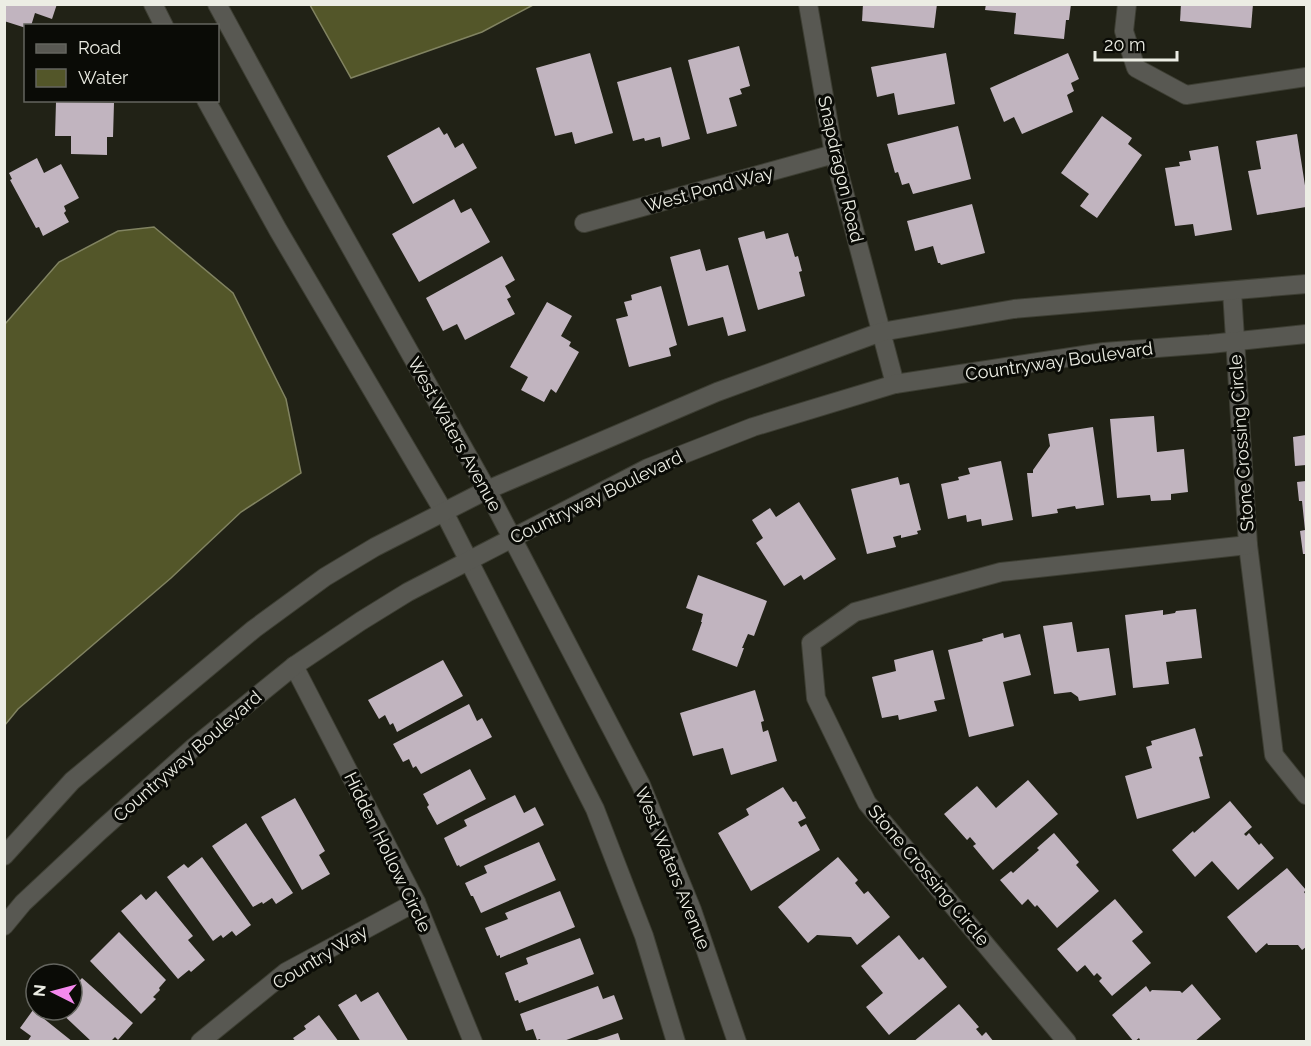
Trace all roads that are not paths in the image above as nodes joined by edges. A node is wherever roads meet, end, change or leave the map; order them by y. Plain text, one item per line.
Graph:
1 (153, 4) edge
2 (217, 4) edge
3 (808, 4) edge
4 (1127, 4) edge
5 (163, 24) edge
6 (1306, 77) edge
7 (207, 102) edge
8 (834, 154) junction
9 (584, 223) dead end
10 (1306, 284) edge
11 (1232, 291) junction
12 (882, 332) junction
13 (1306, 334) edge
14 (1235, 341) junction
15 (895, 384) junction
16 (487, 490) junction
17 (444, 512) junction
18 (512, 538) junction
19 (1248, 545) junction
20 (468, 560) junction
21 (294, 666) junction
22 (1306, 795) edge
23 (4, 856) edge
24 (416, 902) junction
25 (4, 926) edge
26 (200, 1041) edge
27 (473, 1041) edge
28 (676, 1041) edge
29 (737, 1041) edge
30 (1067, 1041) edge

1 - 5 street
2 - 16 street, West Waters Avenue
3 - 8 street, Snapdragon Road
4 - 6 street
7 - 17 street
8 - 9 street, West Pond Way
8 - 12 street, Snapdragon Road
10 - 11 street
11 - 12 street
11 - 14 street, Stone Crossing Circle
12 - 15 street, Snapdragon Road
12 - 16 street
13 - 14 street, Countryway Boulevard
14 - 15 street, Countryway Boulevard
14 - 19 street, Stone Crossing Circle
15 - 18 street, Countryway Boulevard
16 - 17 street
16 - 18 street, West Waters Avenue
17 - 20 street
17 - 23 street
18 - 20 street, Countryway Boulevard
18 - 29 street, West Waters Avenue
19 - 22 street, Stone Crossing Circle
19 - 30 street, Stone Crossing Circle
20 - 21 street, Countryway Boulevard
20 - 28 street
21 - 24 street, Hidden Hollow Circle
21 - 25 street, Countryway Boulevard
24 - 26 street, Country Way
24 - 27 street, Hidden Hollow Circle

